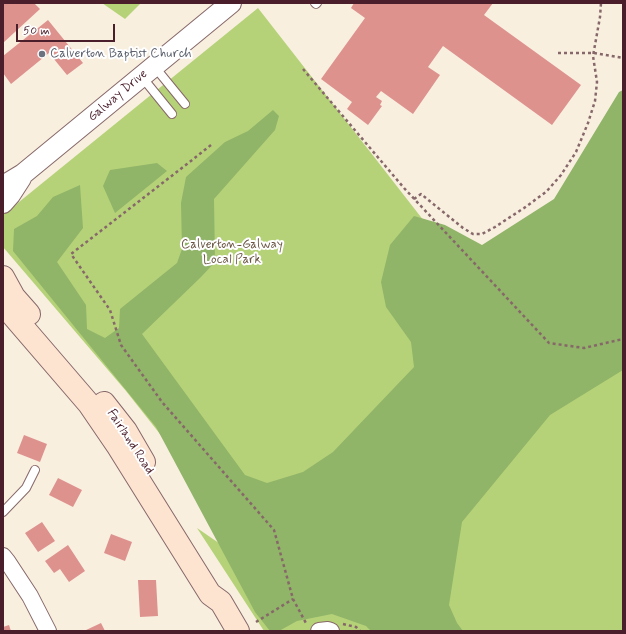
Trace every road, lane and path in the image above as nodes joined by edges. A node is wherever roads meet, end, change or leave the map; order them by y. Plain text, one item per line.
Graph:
1 (231, 3) edge
2 (601, 3) edge
3 (558, 53) dead end
4 (594, 53) junction
5 (623, 58) edge
6 (303, 69) dead end
7 (148, 72) junction
8 (185, 104) dead end
9 (172, 114) dead end
10 (211, 145) dead end
11 (23, 174) junction
12 (3, 186) edge
13 (414, 199) junction
14 (3, 203) edge
15 (3, 276) edge
16 (10, 311) edge
17 (623, 339) edge
18 (35, 470) dead end
19 (3, 512) edge
20 (3, 556) edge
21 (293, 598) junction
22 (247, 626) edge
23 (48, 631) edge
24 (309, 631) edge
25 (320, 631) edge
26 (331, 631) edge

1 - 7 street, Galway Drive
2 - 4 path
3 - 4 path
4 - 5 path
4 - 13 path
6 - 13 path
7 - 8 lane
7 - 9 lane
7 - 11 street, Galway Drive
10 - 21 path
11 - 12 street, Galway Drive
11 - 14 street, Galway Drive
13 - 17 path
15 - 16 main road, Fairland Road
16 - 22 main road, Fairland Road
18 - 19 lane
20 - 23 street
21 - 22 path
21 - 24 path
25 - 26 street

